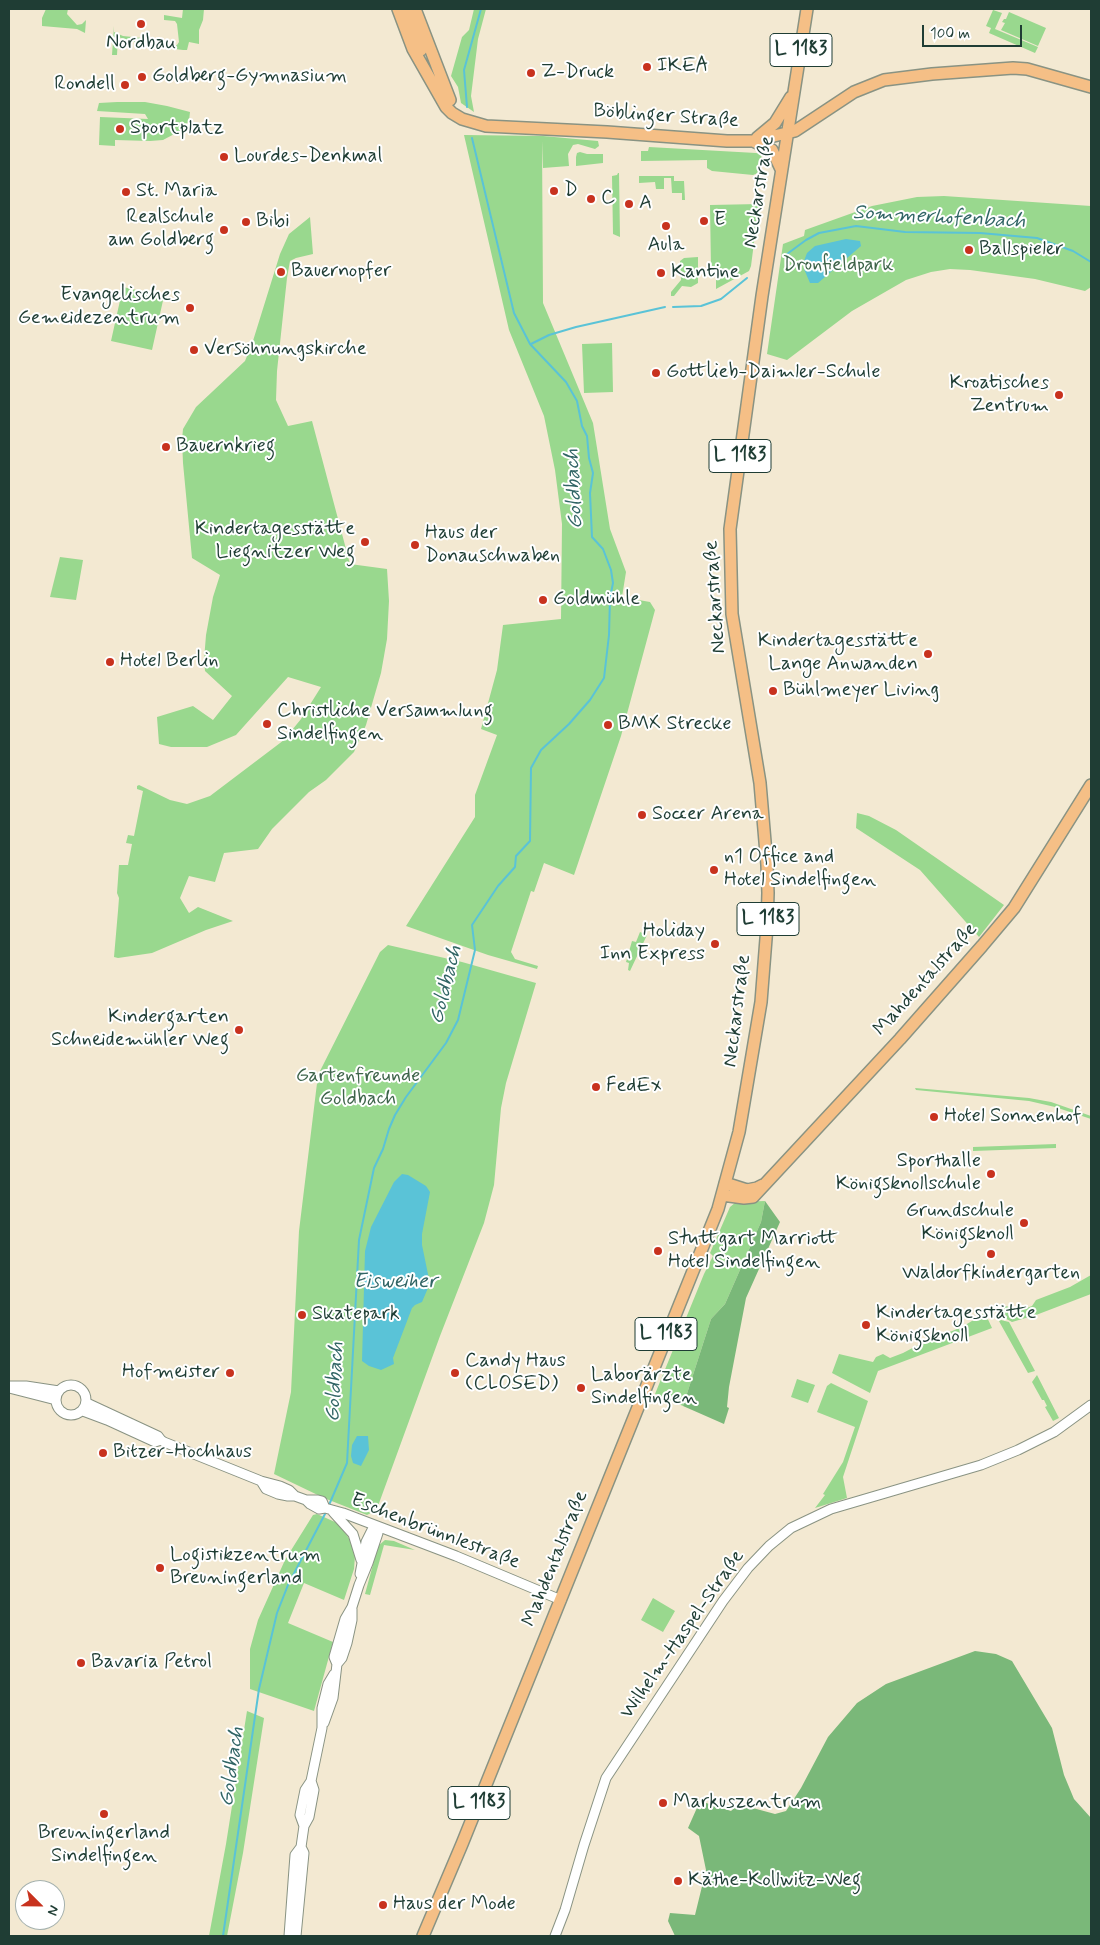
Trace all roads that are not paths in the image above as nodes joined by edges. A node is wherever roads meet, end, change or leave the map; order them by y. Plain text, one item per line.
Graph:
1 (398, 9) edge
2 (407, 9) edge
3 (416, 9) edge
4 (807, 9) edge
5 (425, 64) junction
6 (1091, 87) edge
7 (445, 89) junction
8 (795, 90) junction
9 (792, 105) junction
10 (462, 119) junction
11 (813, 120) junction
12 (788, 133) junction
13 (753, 140) junction
14 (781, 169) junction
15 (1091, 785) edge
16 (724, 1189) junction
17 (9, 1387) edge
18 (57, 1396) junction
19 (1091, 1405) edge
20 (85, 1407) junction
21 (325, 1508) junction
22 (377, 1527) junction
23 (362, 1562) junction
24 (359, 1584) junction
25 (561, 1600) junction
26 (301, 1847) junction
27 (289, 1936) edge
28 (296, 1936) edge
29 (423, 1936) edge
30 (555, 1936) edge

1 - 5 main road, Böblinger Straße
2 - 5 main road, Böblinger Straße
3 - 7 main road, Böblinger Straße
4 - 8 main road, Neckarstraße / L 1183
5 - 7 main road, Böblinger Straße
5 - 10 main road, Böblinger Straße
6 - 11 main road, Böblinger Straße
7 - 10 main road, Böblinger Straße
8 - 9 main road, Neckarstraße / L 1183
8 - 13 main road
9 - 11 main road
9 - 12 main road, Neckarstraße / L 1183
10 - 13 main road, Böblinger Straße
11 - 12 main road, Böblinger Straße
12 - 13 main road, Böblinger Straße
12 - 14 main road, Neckarstraße / L 1183
13 - 14 main road
14 - 16 main road, Neckarstraße / L 1183
15 - 16 main road, Mahdentalstraße
16 - 25 main road, Mahdentalstraße / L 1183
17 - 18 street
18 - 20 street
18 - 20 street
19 - 30 street, Wilhelm-Haspel-Straße
20 - 21 street, Eschenbrünnlestraße
21 - 22 street, Eschenbrünnlestraße
21 - 23 street
22 - 23 street
22 - 24 street
22 - 25 street, Eschenbrünnlestraße
23 - 24 street
24 - 26 street
25 - 29 main road, Mahdentalstraße / L 1183
26 - 27 street
26 - 28 street

